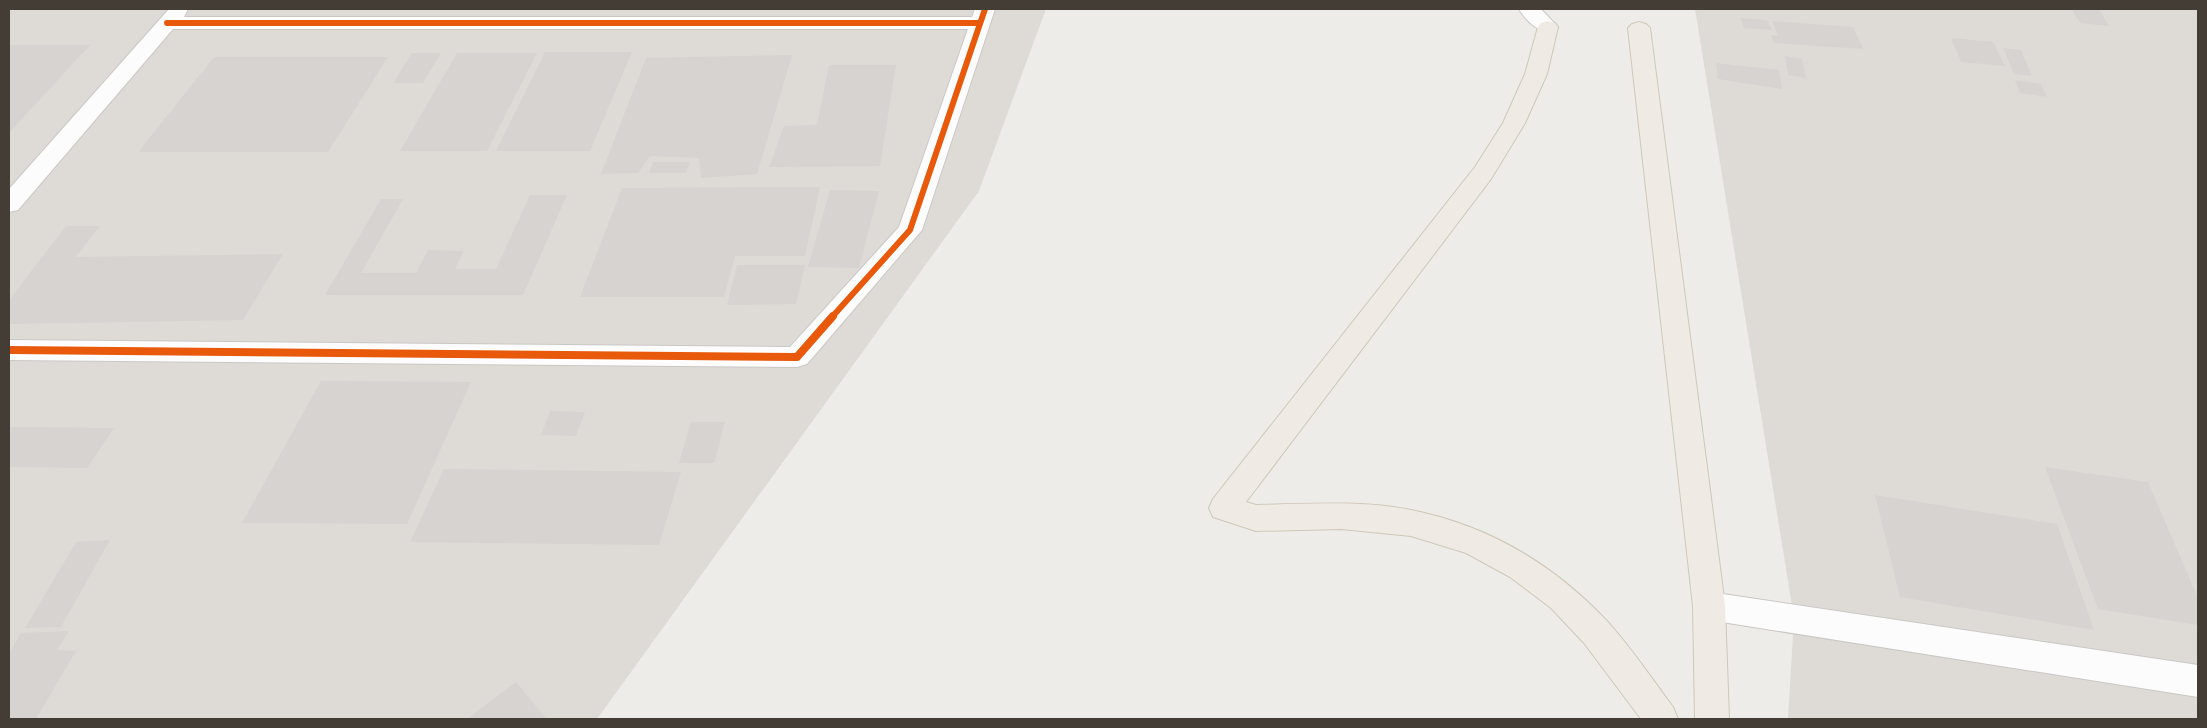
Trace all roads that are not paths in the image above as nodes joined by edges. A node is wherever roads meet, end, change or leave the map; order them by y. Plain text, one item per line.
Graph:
1 (1529, 9) edge
2 (174, 16) edge
3 (626, 16) edge
4 (982, 16) edge
5 (1548, 28) joint
6 (1639, 28) dead end
7 (9, 204) edge
8 (9, 350) edge
9 (1709, 606) junction
10 (2198, 681) edge
11 (1661, 719) edge
12 (1712, 719) edge

1 - 5 street
2 - 3 street
2 - 7 street
3 - 4 street
4 - 8 street
5 - 11 main road
6 - 9 main road
9 - 10 street
9 - 12 main road

